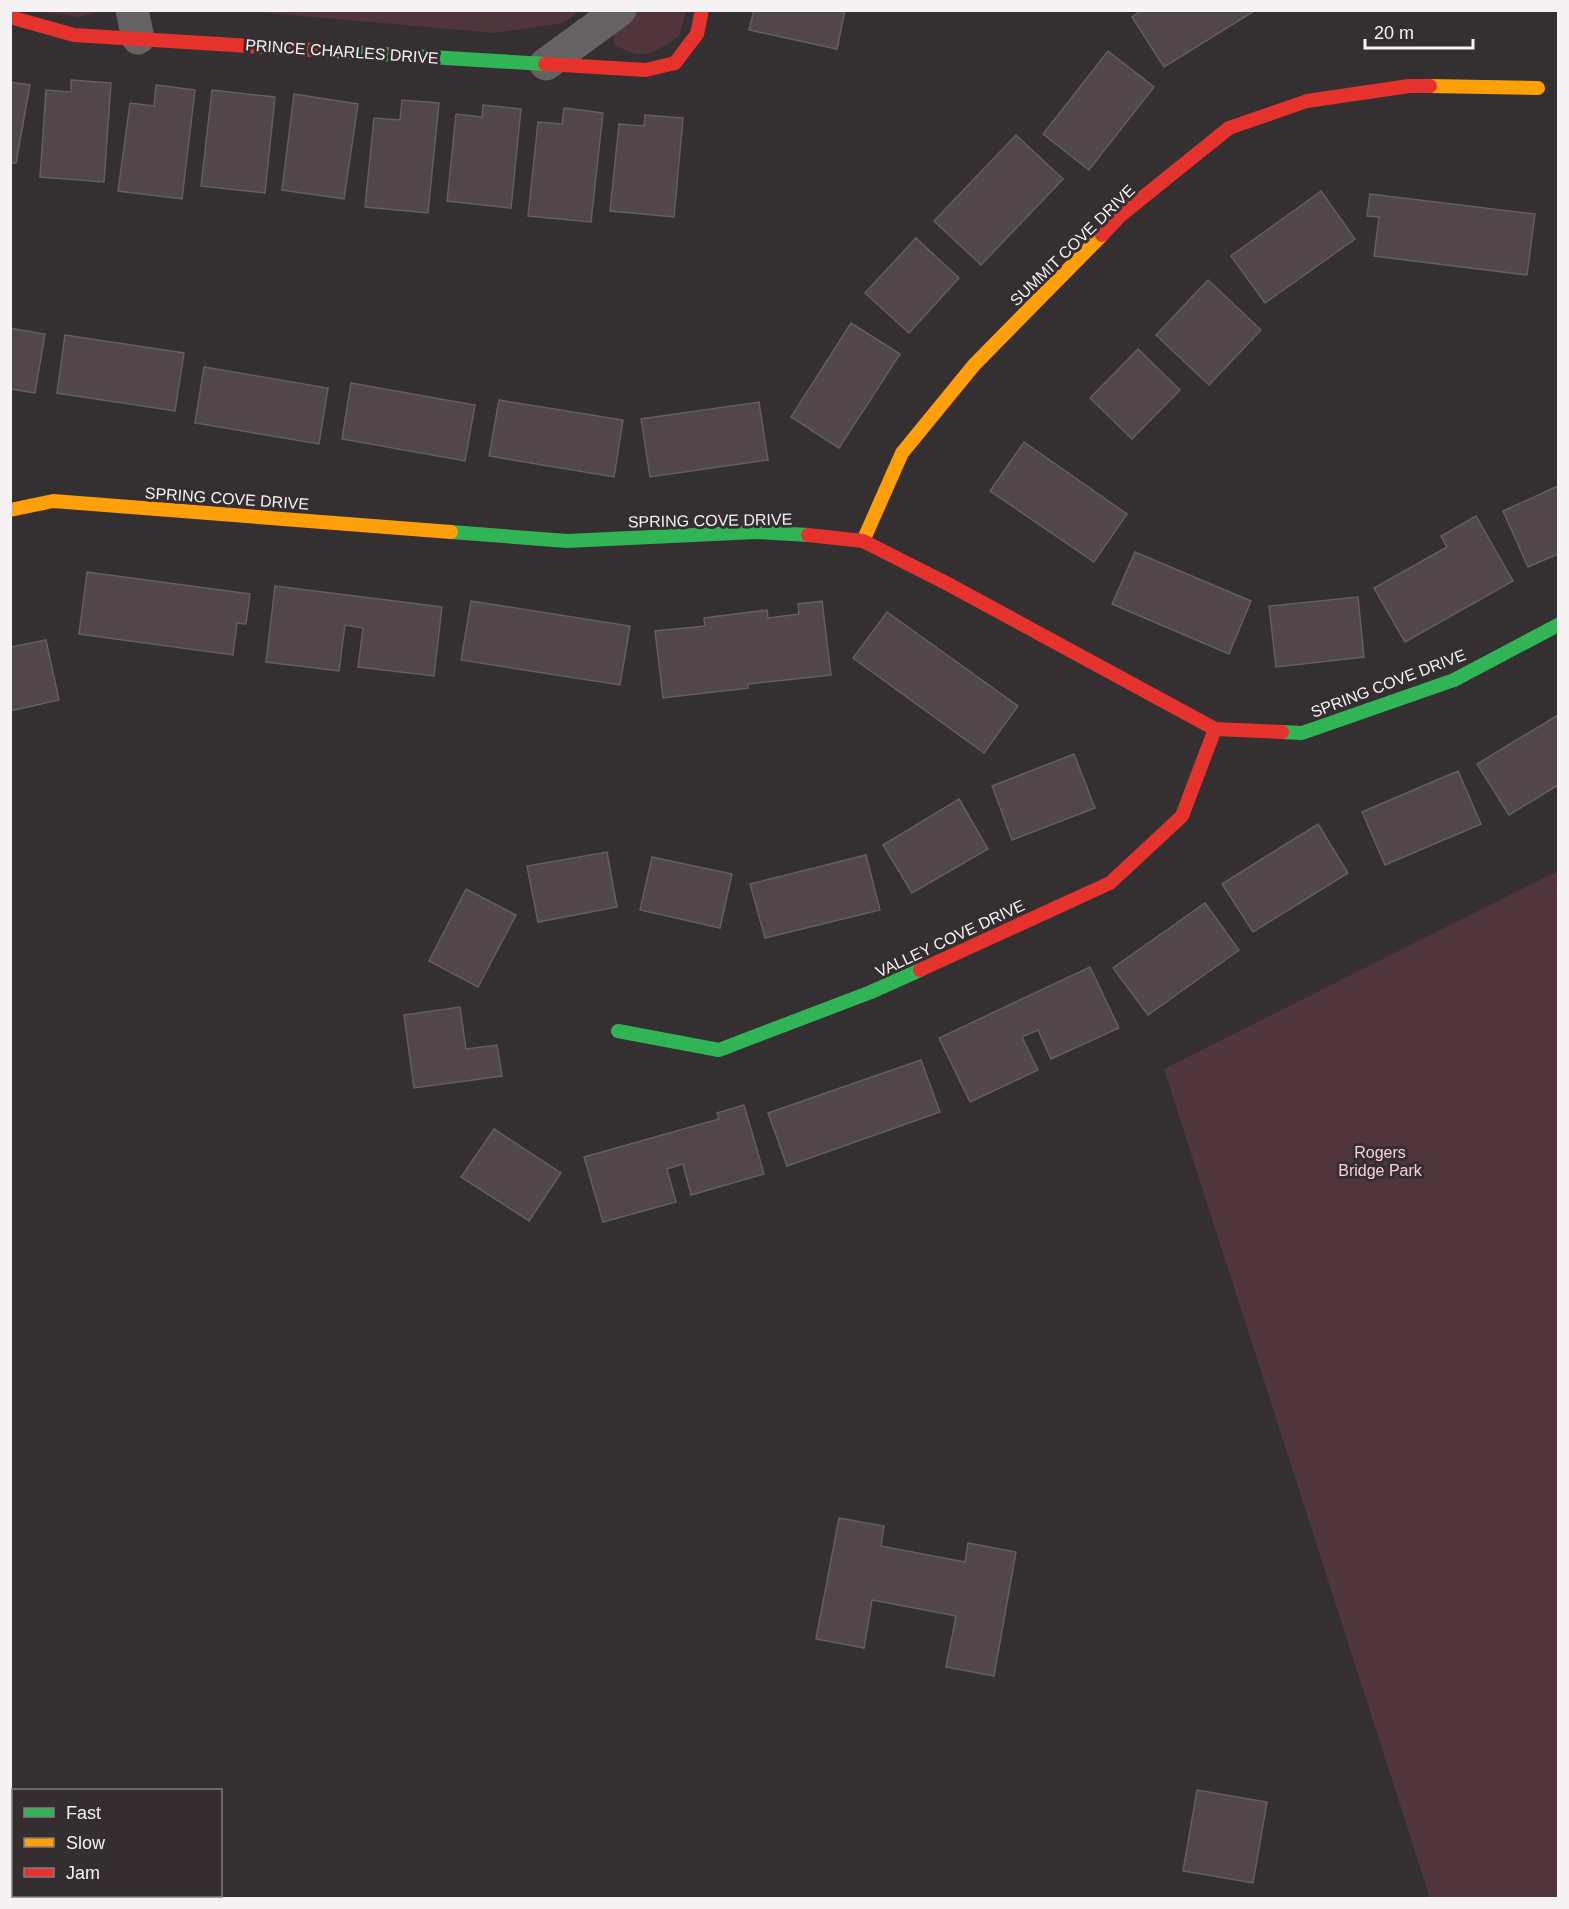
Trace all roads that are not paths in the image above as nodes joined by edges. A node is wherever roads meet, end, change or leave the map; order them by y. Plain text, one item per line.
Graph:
1 (620, 10) edge
2 (702, 10) edge
3 (10, 17) edge
4 (135, 24) edge
5 (546, 64) junction
6 (1538, 88) dead end
7 (10, 510) edge
8 (863, 541) junction
9 (1558, 625) edge
10 (1215, 729) junction
11 (618, 1031) dead end

1 - 5 street
2 - 5 street, PRINCE CHARLES DRIVE
3 - 4 street, PRINCE CHARLES DRIVE
4 - 5 street, PRINCE CHARLES DRIVE
6 - 8 street, SUMMIT COVE DRIVE
7 - 8 street, SPRING COVE DRIVE
8 - 10 street, SPRING COVE DRIVE
9 - 10 street, SPRING COVE DRIVE
10 - 11 street, VALLEY COVE DRIVE

